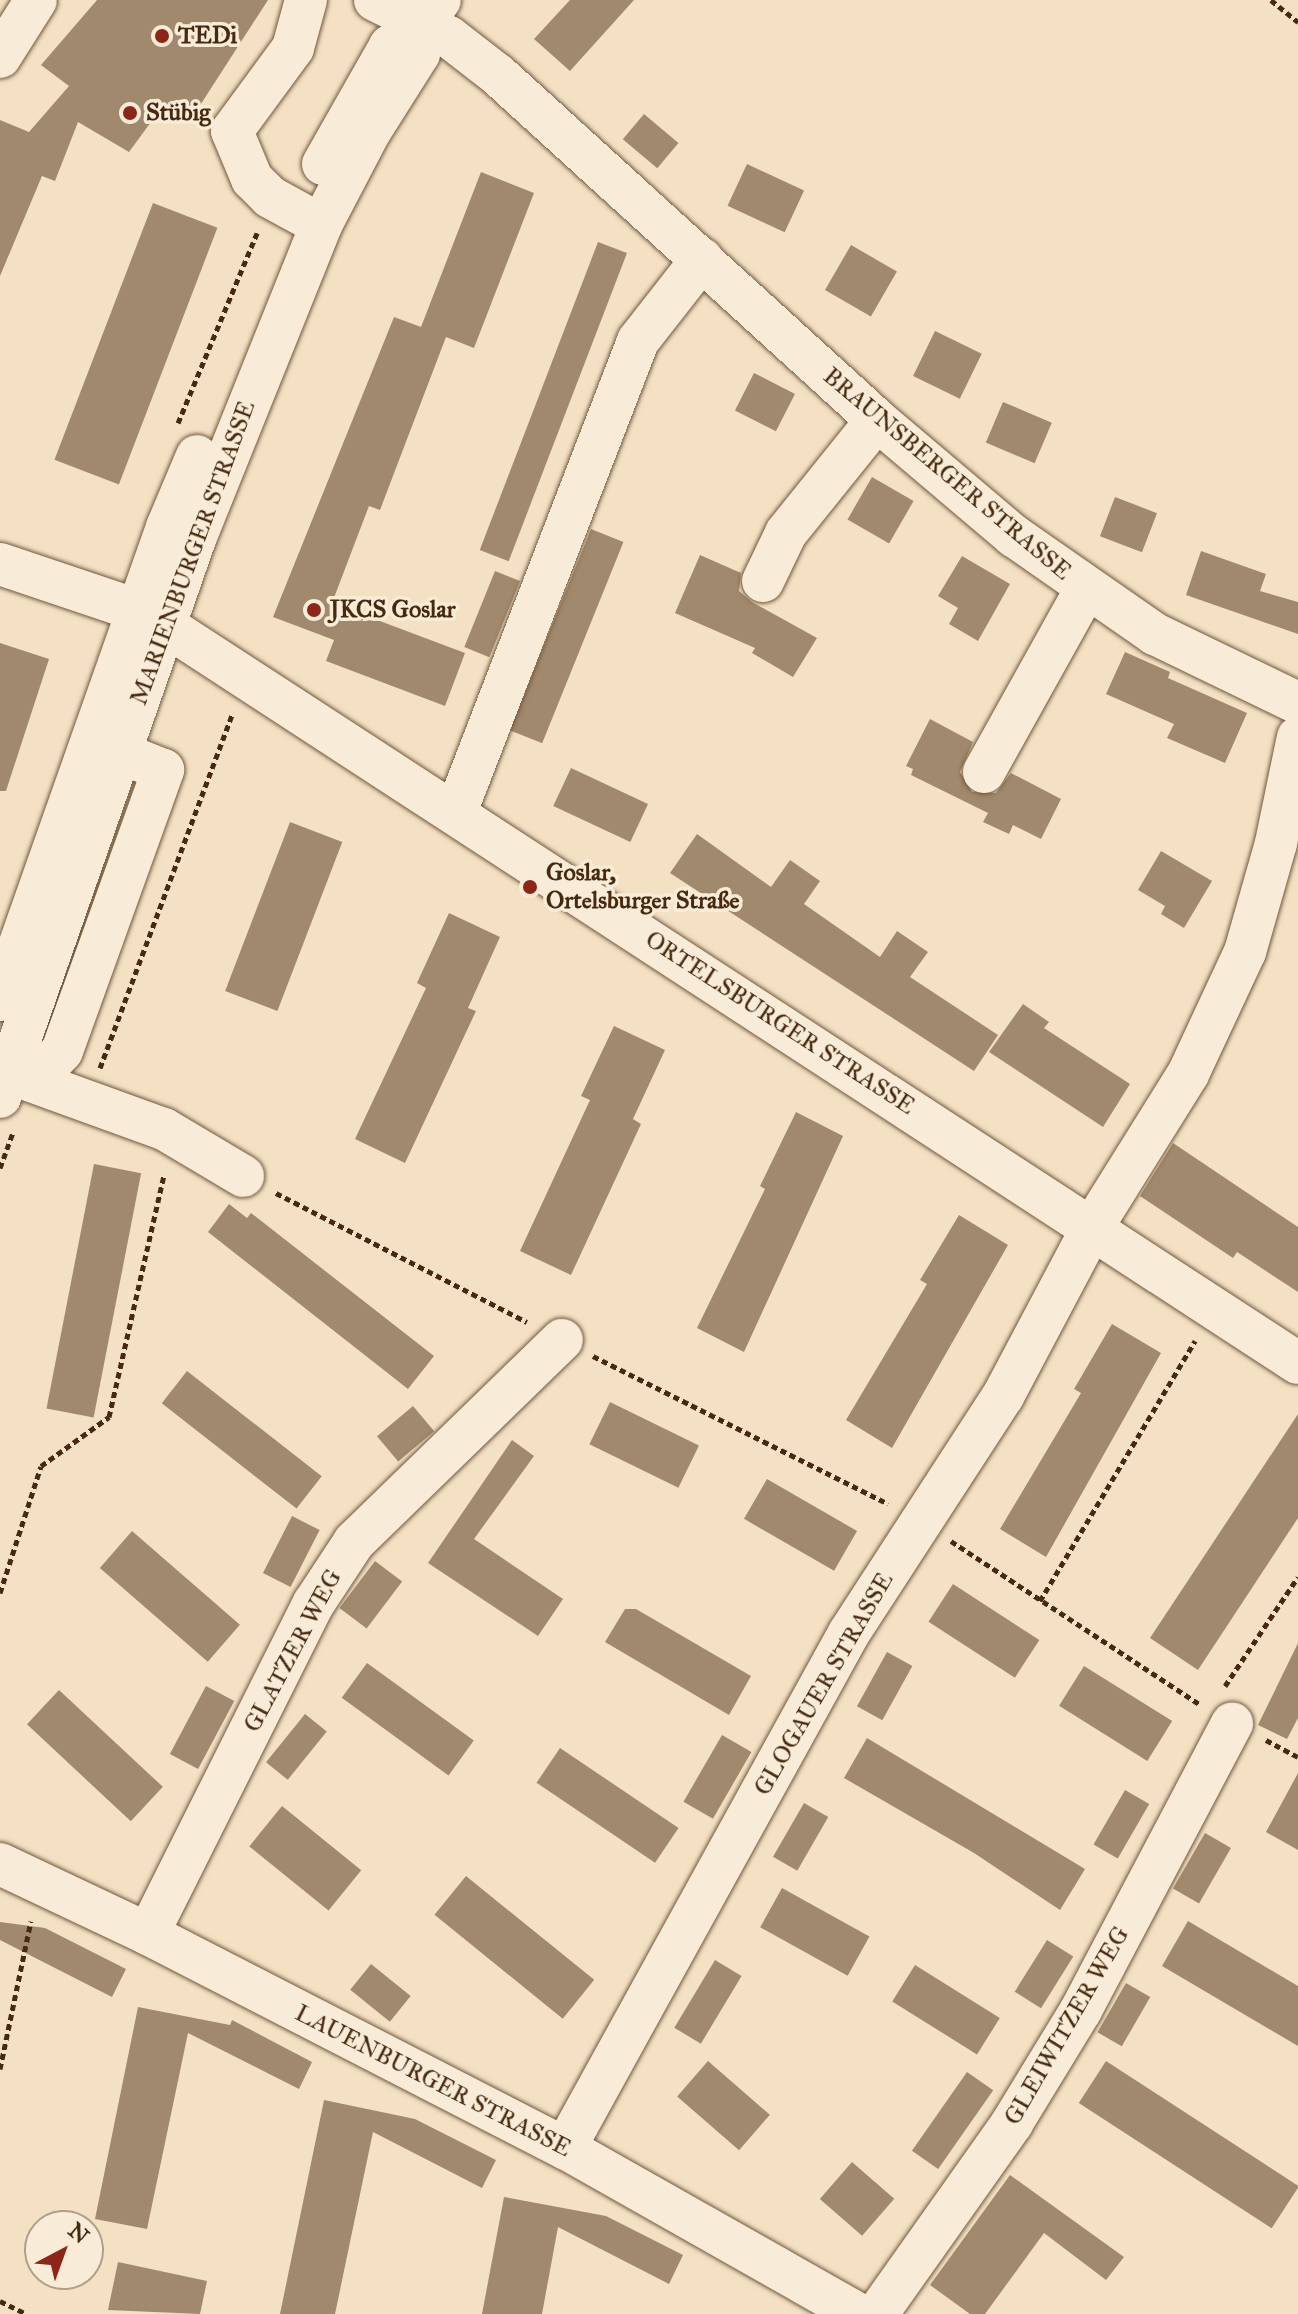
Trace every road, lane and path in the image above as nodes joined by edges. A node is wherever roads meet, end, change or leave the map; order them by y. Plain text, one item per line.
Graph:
1 (36, 0) edge
2 (306, 0) edge
3 (375, 0) edge
4 (1271, 0) edge
5 (431, 13) edge
6 (1298, 22) edge
7 (0, 57) edge
8 (297, 212) junction
9 (702, 259) junction
10 (877, 420) junction
11 (174, 433) dead end
12 (0, 564) edge
13 (763, 581) dead end
14 (1086, 589) junction
15 (150, 617) junction
16 (246, 677) junction
17 (1298, 703) edge
18 (1298, 737) edge
19 (984, 772) dead end
20 (456, 812) junction
21 (0, 1000) edge
22 (11, 1080) edge
23 (78, 1098) junction
24 (173, 1134) junction
25 (243, 1176) joint
26 (1093, 1226) junction
27 (1215, 1306) junction
28 (562, 1340) junction
29 (1298, 1363) edge
30 (922, 1521) junction
31 (1298, 1577) edge
32 (0, 1593) edge
33 (1040, 1601) junction
34 (1221, 1716) junction
35 (1298, 1757) edge
36 (0, 1864) edge
37 (39, 1882) junction
38 (148, 1934) junction
39 (0, 2069) edge
40 (565, 2148) junction
41 (0, 2301) edge
42 (27, 2314) edge
43 (858, 2314) edge
44 (877, 2314) edge

1 - 7 street
2 - 8 street
3 - 5 street, BRAUNSBERGER STRASSE
4 - 6 path
5 - 8 street, MARIENBURGER STRASSE
5 - 9 street, BRAUNSBERGER STRASSE
8 - 11 path
8 - 15 street, MARIENBURGER STRASSE
9 - 10 street, BRAUNSBERGER STRASSE
9 - 20 street
10 - 13 street
10 - 14 street, BRAUNSBERGER STRASSE
12 - 15 street, ORTELSBURGER STRASSE
14 - 17 street, BRAUNSBERGER STRASSE
14 - 19 street
15 - 16 street, ORTELSBURGER STRASSE
15 - 21 street, MARIENBURGER STRASSE
15 - 22 street, MARIENBURGER STRASSE
16 - 20 street, ORTELSBURGER STRASSE
16 - 23 path
18 - 26 street
20 - 26 street, ORTELSBURGER STRASSE
22 - 23 street
23 - 24 street
24 - 25 street
24 - 32 path
25 - 28 path
26 - 27 street, ORTELSBURGER STRASSE
26 - 30 street, GLOGAUER STRASSE
27 - 29 street, ORTELSBURGER STRASSE
27 - 33 path
28 - 30 path
28 - 38 street, GLATZER WEG
30 - 33 path
30 - 40 street, GLOGAUER STRASSE
31 - 34 path
33 - 34 path
34 - 35 path
34 - 44 street, GLEIWITZER WEG
36 - 37 street, LAUENBURGER STRASSE
37 - 38 street, LAUENBURGER STRASSE
37 - 39 path
38 - 40 street, LAUENBURGER STRASSE
40 - 43 street, LAUENBURGER STRASSE
41 - 42 path

